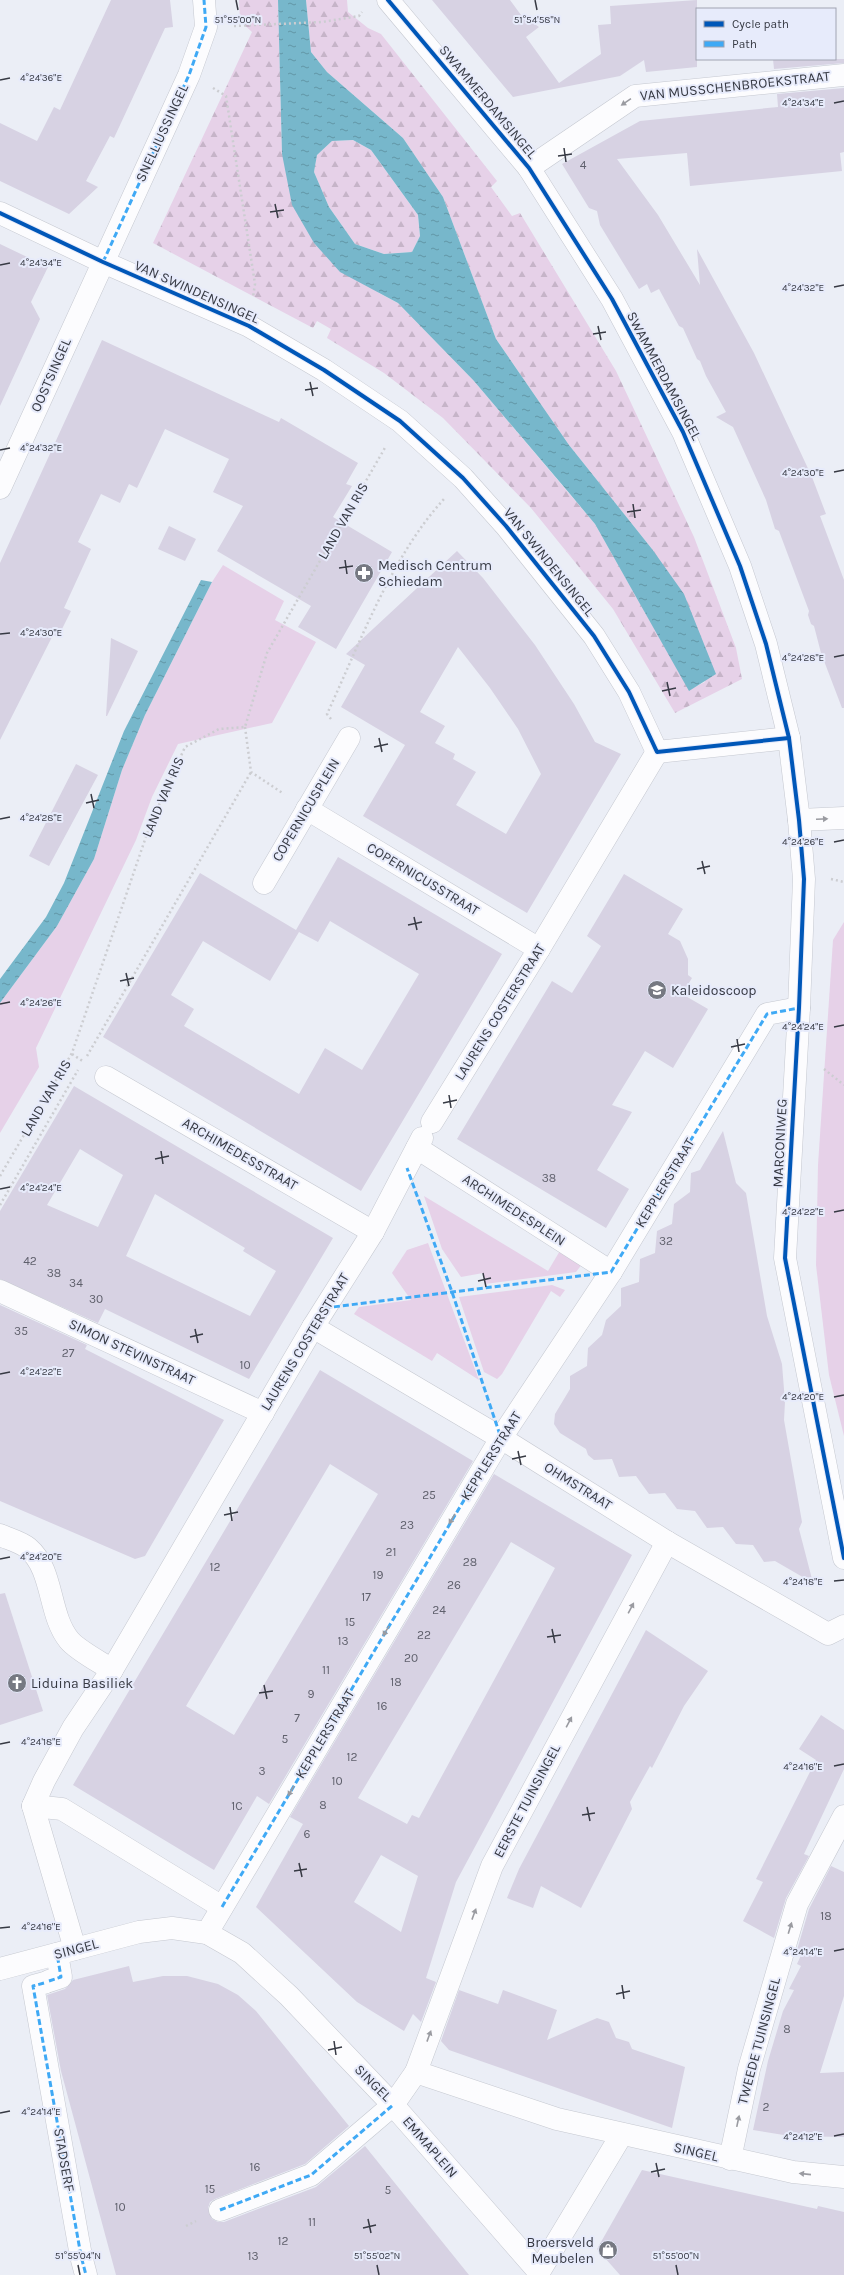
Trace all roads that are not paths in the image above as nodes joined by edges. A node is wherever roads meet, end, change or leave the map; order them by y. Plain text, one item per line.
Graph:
1 (204, 0) edge
2 (388, 0) edge
3 (844, 75) edge
4 (529, 168) junction
5 (0, 213) edge
6 (102, 262) junction
7 (0, 488) edge
8 (349, 738) road end
9 (789, 738) junction
10 (657, 752) junction
11 (307, 809) junction
12 (844, 818) edge
13 (799, 820) junction
14 (264, 883) dead end
15 (539, 949) junction
16 (799, 1008) junction
17 (106, 1077) dead end
18 (424, 1136) junction
19 (373, 1232) junction
20 (612, 1272) junction
21 (0, 1291) edge
22 (313, 1327) junction
23 (263, 1413) junction
24 (501, 1438) junction
25 (0, 1534) edge
26 (667, 1542) junction
27 (844, 1558) edge
28 (844, 1626) edge
29 (112, 1670) junction
30 (33, 1806) junction
31 (844, 1816) edge
32 (222, 1907) junction
33 (207, 1933) junction
34 (66, 1952) junction
35 (0, 1969) edge
36 (416, 2072) junction
37 (393, 2105) junction
38 (622, 2134) junction
39 (730, 2160) junction
40 (844, 2177) edge
41 (220, 2210) dead end
42 (540, 2274) edge
43 (86, 2275) edge

1 - 6 street, SNELLIUSSINGEL
2 - 4 street, SWAMMERDAMSINGEL
3 -> 4 street, VAN MUSSCHENBROEKSTRAAT
4 - 9 street, SWAMMERDAMSINGEL
5 - 6 street, VAN SWINDENSINGEL
6 - 7 street, OOSTSINGEL
6 - 10 street, VAN SWINDENSINGEL
8 - 11 street, COPERNICUSPLEIN
9 - 10 street
9 - 13 street, SWAMMERDAMSINGEL
10 - 15 street, LAURENS COSTERSTRAAT
11 - 14 street, COPERNICUSPLEIN
11 - 15 street, COPERNICUSSTRAAT
13 -> 12 street
13 - 16 street, MARCONIWEG
15 - 18 street, LAURENS COSTERSTRAAT
16 - 20 street, KEPPLERSTRAAT
16 - 27 street, MARCONIWEG
17 - 19 street, ARCHIMEDESSTRAAT
18 - 19 street, LAURENS COSTERSTRAAT
18 - 20 street, ARCHIMEDESPLEIN
19 - 22 street, LAURENS COSTERSTRAAT
20 - 24 street, KEPPLERSTRAAT
21 - 23 street, SIMON STEVINSTRAAT
22 - 23 street, LAURENS COSTERSTRAAT
22 - 24 street, OHMSTRAAT
23 - 29 street, LAURENS COSTERSTRAAT
24 - 26 street, OHMSTRAAT
24 -> 32 street, KEPPLERSTRAAT
25 - 29 street
26 - 28 street, OHMSTRAAT
36 -> 26 street, EERSTE TUINSINGEL
29 - 30 street, LAURENS COSTERSTRAAT
30 - 32 street
30 - 34 street
39 -> 31 street, TWEEDE TUINSINGEL
32 - 33 street, KEPPLERSTRAAT
33 - 34 street, SINGEL
33 - 37 street, SINGEL
34 - 35 street, SINGEL
34 - 43 street, STADSERF
36 - 37 street, SINGEL
36 - 38 street, SINGEL
37 - 41 street, EMMAPLEIN
37 - 42 street, EMMAPLEIN
38 - 39 street, SINGEL
38 - 42 street, EMMAPLEIN
40 -> 39 street, SINGEL

